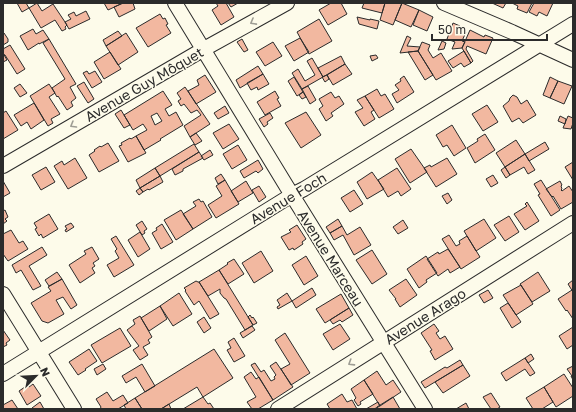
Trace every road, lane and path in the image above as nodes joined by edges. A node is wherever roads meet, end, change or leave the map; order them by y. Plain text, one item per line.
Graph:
1 (175, 3) edge
2 (287, 3) edge
3 (444, 3) edge
4 (573, 24) edge
5 (539, 44) junction
6 (204, 49) junction
7 (573, 60) edge
8 (3, 166) edge
9 (292, 195) junction
10 (573, 223) edge
11 (3, 294) edge
12 (384, 342) junction
13 (39, 352) junction
14 (3, 374) edge
15 (74, 409) edge
16 (278, 409) edge
17 (426, 409) edge

1 - 6 street, Avenue Marceau
2 -> 6 street, Avenue Guy Môquet
3 - 5 street
4 - 5 street, Avenue Foch
5 - 7 street
5 - 9 street, Avenue Foch
6 -> 8 street, Avenue Guy Môquet
6 - 9 street, Avenue Marceau
9 - 12 street, Avenue Marceau
9 - 13 street, Avenue Foch
10 - 12 street, Avenue Arago
11 - 13 street
12 -> 16 street, Avenue Arago
12 - 17 street, Avenue Marceau
13 - 14 street, Avenue Foch
13 - 15 street

